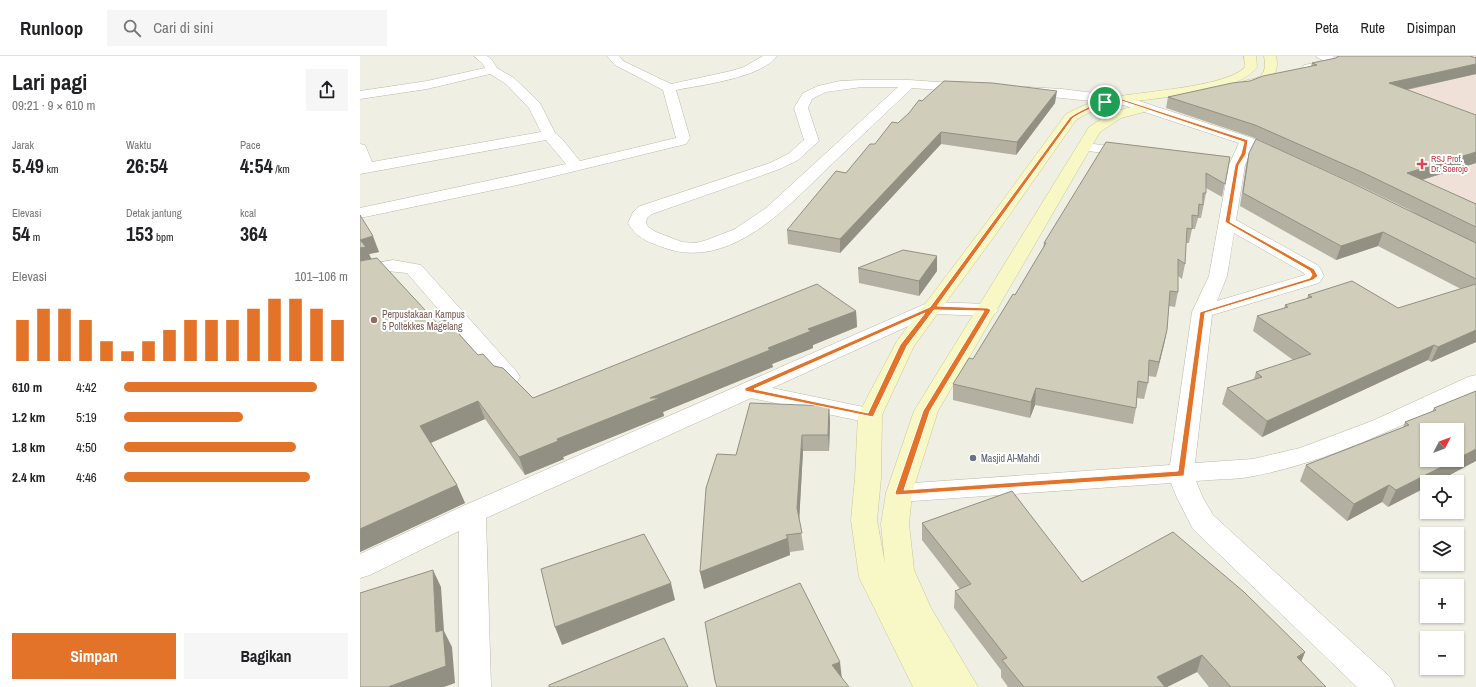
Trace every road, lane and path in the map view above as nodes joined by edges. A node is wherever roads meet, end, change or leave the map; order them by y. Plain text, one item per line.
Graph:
1 (480, 56) edge
2 (613, 56) edge
3 (771, 56) edge
4 (1250, 56) edge
5 (1322, 56) edge
6 (1274, 68) edge
7 (492, 70) junction
8 (1299, 70) edge
9 (908, 85) junction
10 (669, 88) junction
11 (977, 88) edge
12 (1016, 90) edge
13 (360, 95) edge
14 (1122, 100) junction
15 (1143, 108) junction
16 (549, 135) junction
17 (1247, 141) junction
18 (1084, 147) junction
19 (360, 148) edge
20 (1145, 154) edge
21 (1296, 164) edge
22 (576, 166) junction
23 (364, 169) edge
24 (360, 213) edge
25 (1227, 222) junction
26 (360, 272) edge
27 (932, 308) junction
28 (988, 310) junction
29 (1202, 312) junction
30 (508, 376) edge
31 (1476, 382) edge
32 (747, 390) junction
33 (870, 415) junction
34 (1181, 474) junction
35 (899, 493) junction
36 (472, 513) junction
37 (360, 567) edge
38 (476, 687) edge
39 (929, 687) edge
40 (962, 687) edge
41 (1379, 687) edge

1 - 7 street
2 - 10 street
3 - 10 street
4 - 14 street
5 - 8 street
6 - 15 street
7 - 13 street
7 - 16 street
9 - 9 street
9 - 11 street
10 - 22 street
12 - 14 street
14 - 15 street
14 - 27 street
15 - 17 street
15 - 18 street
16 - 22 street
16 - 23 street
17 - 21 street
17 - 25 street
18 - 20 street
18 - 28 street
19 - 23 street
22 - 24 street
25 - 29 street
25 - 29 street
26 - 30 street
27 - 28 street
27 - 32 street
27 - 33 street
28 - 35 street
29 - 34 street
31 - 34 street
32 - 33 street
32 - 36 street
33 - 39 street
34 - 35 street
34 - 41 street
35 - 40 street
36 - 37 street
36 - 38 street

